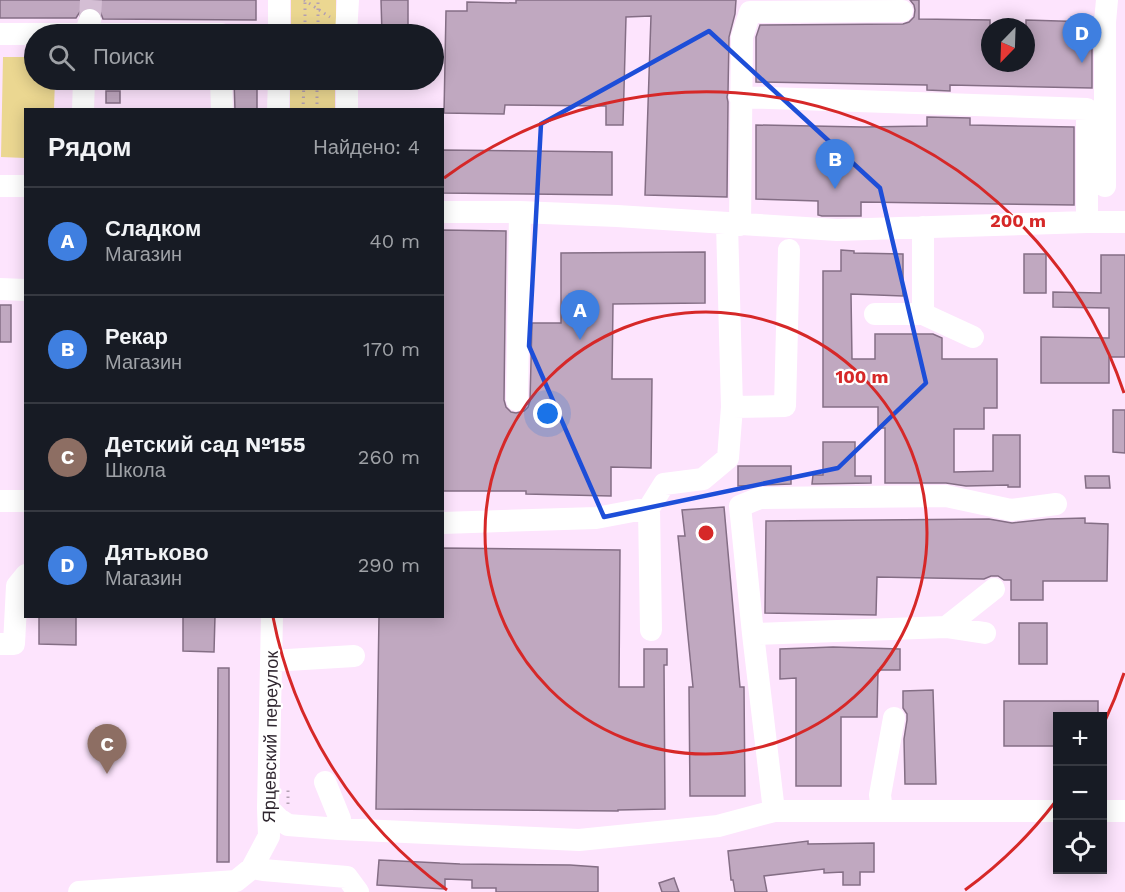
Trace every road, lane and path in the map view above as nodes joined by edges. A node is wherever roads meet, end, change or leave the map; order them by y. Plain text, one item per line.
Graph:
1 (279, 0) edge
2 (305, 0) edge
3 (318, 0) edge
4 (348, 0) edge
5 (1107, 0) edge
6 (318, 7) junction
7 (902, 11) dead end
8 (275, 24) edge
9 (304, 24) edge
10 (318, 24) edge
11 (338, 24) edge
12 (346, 24) edge
13 (24, 33) edge
14 (0, 34) edge
15 (84, 90) edge
16 (222, 90) edge
17 (279, 90) edge
18 (304, 90) edge
19 (317, 90) edge
20 (347, 90) edge
21 (740, 97) junction
22 (83, 108) edge
23 (222, 108) edge
24 (278, 108) edge
25 (303, 108) edge
26 (317, 108) edge
27 (347, 108) edge
28 (0, 186) edge
29 (24, 186) edge
30 (1105, 186) dead end
31 (444, 212) edge
32 (520, 212) junction
33 (1087, 222) junction
34 (1125, 222) edge
35 (734, 224) junction
36 (923, 227) junction
37 (789, 250) dead end
38 (0, 289) edge
39 (24, 290) edge
40 (874, 314) dead end
41 (923, 314) junction
42 (973, 337) dead end
43 (516, 400) dead end
44 (732, 407) junction
45 (0, 501) edge
46 (24, 501) edge
47 (1056, 504) dead end
48 (650, 508) junction
49 (444, 523) edge
50 (24, 577) edge
51 (994, 589) dead end
52 (272, 618) edge
53 (946, 627) junction
54 (651, 630) dead end
55 (985, 633) dead end
56 (753, 634) junction
57 (0, 644) edge
58 (354, 656) dead end
59 (271, 661) junction
60 (894, 718) dead end
61 (326, 782) dead end
62 (268, 808) junction
63 (774, 811) junction
64 (882, 811) junction
65 (1053, 811) edge
66 (1107, 811) edge
67 (1125, 811) edge
68 (339, 830) junction
69 (244, 874) junction
70 (176, 888) edge
71 (79, 892) edge
72 (358, 892) edge

1 - 8 street
2 - 6 path
2 - 9 path
3 - 6 path
4 - 12 street
5 - 30 street
6 - 10 path
6 - 11 path
7 - 21 street
13 - 14 street
15 - 22 street
16 - 23 street
17 - 24 street
18 - 25 path
19 - 26 path
20 - 27 street
21 - 33 street
21 - 35 street
28 - 29 street
31 - 32 street
32 - 35 street
32 - 43 street
33 - 34 street
33 - 36 street
35 - 36 street
35 - 44 street
36 - 41 street
37 - 44 street
38 - 39 street
40 - 41 street
41 - 42 street
44 - 48 street
45 - 46 street
47 - 56 street
48 - 49 street
48 - 54 street
50 - 57 street
51 - 53 street
52 - 59 street, Ярцевский переулок
53 - 55 street
53 - 56 street
56 - 63 street
58 - 59 street
59 - 62 street, Ярцевский переулок
60 - 64 street
61 - 68 street
62 - 68 street
62 - 69 street, Ярцевский переулок
63 - 64 street
63 - 68 street
64 - 65 street
66 - 67 street
69 - 70 street
69 - 72 street
70 - 71 street

